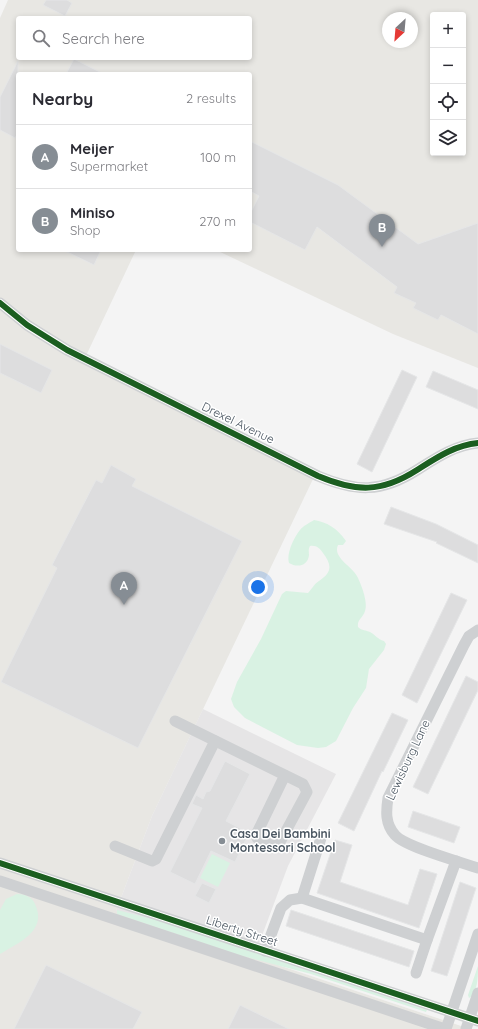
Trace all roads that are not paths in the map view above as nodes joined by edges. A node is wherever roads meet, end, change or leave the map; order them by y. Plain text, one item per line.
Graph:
1 (0, 303) edge
2 (478, 443) edge
3 (478, 630) edge
4 (175, 721) dead end
5 (215, 741) junction
6 (285, 775) junction
7 (322, 838) dead end
8 (115, 846) dead end
9 (456, 861) junction
10 (0, 863) edge
11 (478, 868) edge
12 (0, 881) edge
13 (302, 898) junction
14 (478, 934) edge
15 (427, 940) junction
16 (265, 950) junction
17 (416, 973) dead end
18 (478, 993) edge
19 (452, 1012) junction
20 (474, 1020) edge
21 (446, 1029) edge
22 (466, 1029) edge

1 - 2 street, Drexel Avenue
3 - 9 street, Lewisburg Lane
4 - 5 street
5 - 6 street
5 - 8 street
6 - 6 street
7 - 13 street
9 - 11 street, Lewisburg Lane
9 - 15 street
10 - 16 street, Liberty Street
12 - 21 street
13 - 15 street
13 - 16 street
14 - 19 street
15 - 17 street
16 - 19 street, Liberty Street
18 - 20 street
19 - 20 street, Liberty Street
19 - 21 street
20 - 22 street

